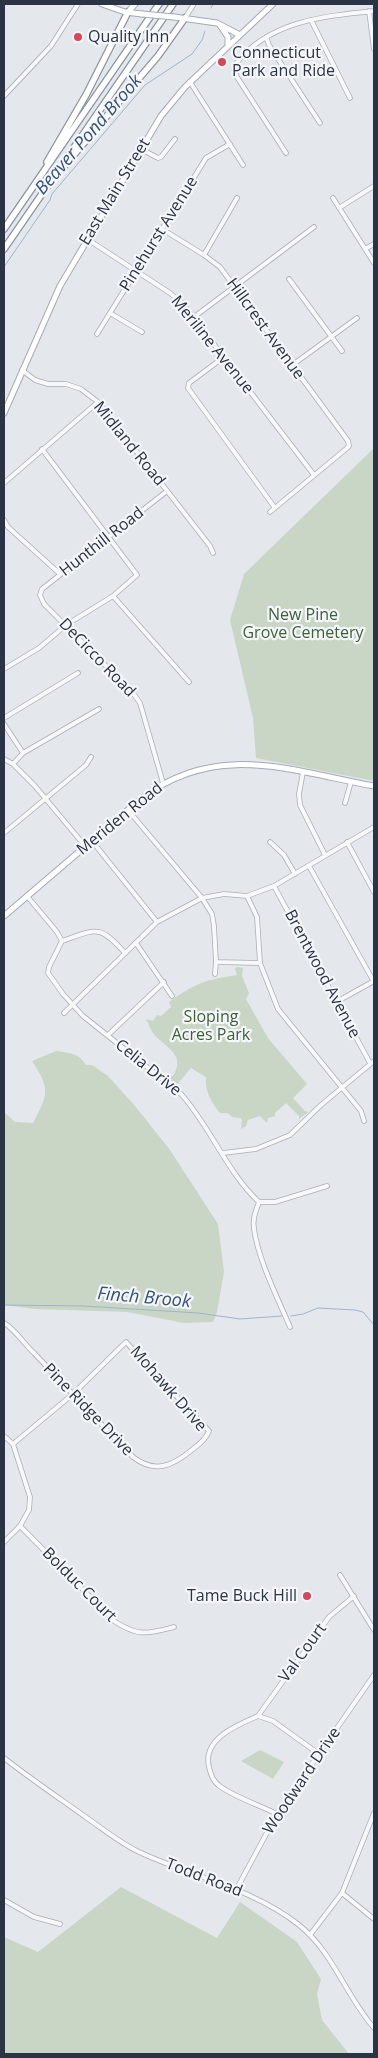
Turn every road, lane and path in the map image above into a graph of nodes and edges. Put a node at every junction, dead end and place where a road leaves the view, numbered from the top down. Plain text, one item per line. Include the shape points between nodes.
1 (78, 4) edge
2 (102, 4) edge
3 (135, 4) edge
4 (159, 4) edge
5 (173, 4) edge
6 (194, 4) edge
7 (273, 4) edge
8 (374, 10) edge
9 (369, 11) junction
10 (128, 12) junction
11 (185, 18) junction
12 (310, 20) junction
13 (218, 23) junction
14 (240, 34) junction
15 (266, 37) junction
16 (227, 47) junction
17 (374, 49) edge
18 (190, 82) junction
19 (4, 96) edge
20 (350, 98) dead end
21 (320, 124) dead end
22 (175, 139) dead end
23 (230, 144) junction
24 (141, 149) junction
25 (286, 154) dead end
26 (243, 165) dead end
27 (45, 169) junction
28 (55, 175) junction
29 (374, 186) edge
30 (237, 198) dead end
31 (333, 198) dead end
32 (339, 208) junction
33 (314, 227) dead end
34 (4, 229) edge
35 (162, 230) junction
36 (86, 240) junction
37 (374, 244) edge
38 (4, 249) edge
39 (366, 249) junction
40 (204, 255) junction
41 (374, 264) edge
42 (136, 271) junction
43 (289, 279) dead end
44 (234, 286) junction
45 (110, 313) junction
46 (194, 317) junction
47 (357, 318) dead end
48 (142, 332) dead end
49 (97, 334) dead end
50 (332, 337) junction
51 (342, 351) dead end
52 (224, 357) junction
53 (291, 366) junction
54 (22, 370) junction
55 (98, 402) junction
56 (4, 413) edge
57 (42, 449) junction
58 (314, 475) junction
59 (4, 483) edge
60 (167, 491) junction
61 (274, 508) junction
62 (270, 512) dead end
63 (4, 520) edge
64 (109, 536) junction
65 (213, 553) dead end
66 (60, 574) junction
67 (40, 595) joint
68 (113, 596) junction
69 (66, 626) junction
70 (4, 669) edge
71 (78, 673) dead end
72 (189, 682) dead end
73 (98, 709) dead end
74 (4, 718) edge
75 (4, 724) edge
76 (23, 753) junction
77 (91, 757) dead end
78 (4, 759) edge
79 (13, 764) junction
80 (303, 772) junction
81 (350, 782) junction
82 (163, 783) junction
83 (374, 786) edge
84 (44, 799) junction
85 (346, 803) dead end
86 (128, 810) junction
87 (374, 827) edge
88 (4, 833) edge
89 (92, 841) junction
90 (270, 842) dead end
91 (348, 842) junction
92 (85, 846) junction
93 (325, 855) junction
94 (310, 866) junction
95 (295, 874) junction
96 (274, 886) junction
97 (374, 892) edge
98 (27, 896) junction
99 (248, 896) junction
100 (202, 898) junction
101 (4, 916) edge
102 (157, 922) junction
103 (62, 941) junction
104 (136, 943) junction
105 (125, 953) junction
106 (216, 962) junction
107 (260, 963) junction
108 (215, 974) dead end
109 (374, 981) edge
110 (164, 982) junction
111 (172, 996) dead end
112 (338, 1001) junction
113 (73, 1004) junction
114 (64, 1013) dead end
115 (108, 1035) junction
116 (372, 1062) edge
117 (342, 1087) junction
118 (364, 1121) dead end
119 (223, 1154) junction
120 (327, 1186) dead end
121 (259, 1202) junction
122 (4, 1323) edge
123 (290, 1327) dead end
124 (73, 1394) junction
125 (4, 1436) edge
126 (207, 1436) joint
127 (13, 1444) junction
128 (20, 1526) junction
129 (4, 1542) edge
130 (340, 1575) dead end
131 (354, 1596) junction
132 (174, 1627) dead end
133 (374, 1630) edge
134 (374, 1675) edge
135 (258, 1716) junction
136 (319, 1754) junction
137 (4, 1758) edge
138 (374, 1813) edge
139 (277, 1814) junction
140 (236, 1890) junction
141 (342, 1893) junction
142 (4, 1900) edge
143 (374, 1918) edge
144 (60, 1924) dead end
145 (310, 1935) junction
146 (374, 2028) edge

1 - 19 street via 51,46
2 - 10 main road
3 - 10 main road
4 - 27 highway
5 - 28 highway
6 - 11 street
7 - 14 main road, East Main Street
8 - 9 street
9 - 12 street
9 - 17 street
10 - 11 main road, bridge
10 - 27 highway
11 - 13 main road
11 - 28 highway via 68,165
12 - 15 street via 290,25
12 - 20 street
13 - 14 main road
13 - 16 main road via 228,37
14 - 16 main road, East Main Street
15 - 21 street
15 - 25 street via 249,49 234,69
16 - 18 main road, East Main Street
18 - 23 street
18 - 24 main road, East Main Street via 166,109
22 - 24 street via 161,158
23 - 26 street
23 - 35 street, Pinehurst Avenue via 206,158
24 - 36 main road, East Main Street
27 - 34 highway
28 - 38 highway
29 - 32 street
30 - 40 street
31 - 32 street
32 - 39 street
33 - 44 street
35 - 40 street, Hillcrest Avenue
35 - 42 street, Pinehurst Avenue
36 - 42 street, Meriline Avenue
36 - 54 main road, East Main Street via 56,292
37 - 39 street
39 - 41 street
40 - 44 street, Hillcrest Avenue via 220,267
42 - 45 street, Pinehurst Avenue
42 - 46 street, Meriline Avenue via 170,293
43 - 50 street
44 - 46 street
44 - 53 street, Hillcrest Avenue
45 - 48 street
45 - 49 street, Pinehurst Avenue
46 - 52 street, Meriline Avenue
47 - 50 street
50 - 51 street
50 - 53 street
52 - 58 street, Meriline Avenue
52 - 61 street via 188,388
53 - 58 street, Hillcrest Avenue via 348,441 348,446
54 - 55 street, Midland Road via 34,380 46,384 66,384 81,389
54 - 56 main road, East Main Street
55 - 57 street
55 - 60 street, Midland Road
57 - 59 street
57 - 64 street
58 - 61 street
60 - 64 street, Hunthill Road
60 - 65 street, Midland Road
61 - 62 street
63 - 66 street
64 - 66 street, Hunthill Road
64 - 68 street via 137,575
66 - 67 street, Hunthill Road via 42,589
67 - 69 street, DeCicco Road via 44,604
68 - 69 street
68 - 72 street
69 - 70 street via 39,648
69 - 82 street, DeCicco Road via 140,703
71 - 74 street
73 - 76 street
75 - 76 street
76 - 79 street
77 - 84 street via 86,765
78 - 79 street
79 - 84 street
80 - 81 main road, Meriden Road
80 - 82 main road, Meriden Road via 253,765 216,765
80 - 93 street via 300,805
81 - 83 main road, Meriden Road
81 - 85 street
82 - 86 main road, Meriden Road
84 - 88 street
84 - 92 street
86 - 89 main road, Meriden Road
86 - 100 street
87 - 91 street
89 - 92 main road, Meriden Road
89 - 102 street
90 - 95 street via 284,855
91 - 93 street
91 - 97 street
92 - 98 main road, Meriden Road
93 - 94 street
94 - 95 street
94 - 109 street
95 - 96 street
96 - 99 street
96 - 112 street, Brentwood Avenue
98 - 101 main road, Meriden Road
98 - 103 street
99 - 100 street via 224,894
99 - 107 street via 257,918
100 - 102 street
100 - 106 street via 212,914
102 - 104 street
103 - 105 street via 88,932 102,932
103 - 113 street, Celia Drive via 48,973
104 - 105 street
104 - 110 street
105 - 113 street
106 - 107 street
106 - 108 street
107 - 117 street via 278,1009
109 - 112 street
110 - 111 street
110 - 115 street
112 - 116 street, Brentwood Avenue
113 - 114 street
113 - 115 street, Celia Drive
115 - 119 street, Celia Drive via 181,1094
116 - 117 street
117 - 118 street via 361,1111
117 - 119 street via 278,1141 256,1149
119 - 121 street, Celia Drive
120 - 121 street via 275,1202
121 - 123 street via 254,1229
122 - 124 street, Pine Ridge Drive
124 - 126 street, Pine Ridge Drive via 142,1465 168,1466 184,1457
124 - 126 street, Mohawk Drive via 126,1342 206,1427
124 - 127 street
125 - 127 street
127 - 128 street via 30,1498 29,1510
128 - 129 street
128 - 132 street, Bolduc Court via 114,1621 130,1631 146,1634
130 - 131 street
131 - 133 street
131 - 135 street, Val Court via 329,1617
134 - 136 street, Woodward Drive
135 - 136 street via 273,1721
135 - 139 street via 222,1735 210,1747 208,1760 212,1778 220,1786
136 - 139 street, Woodward Drive
137 - 140 street, Todd Road via 136,1850
138 - 141 street
139 - 140 street, Woodward Drive
140 - 145 street, Todd Road via 284,1914
141 - 143 street
141 - 145 street
142 - 144 street via 34,1917
145 - 146 street, Todd Road via 331,1961

